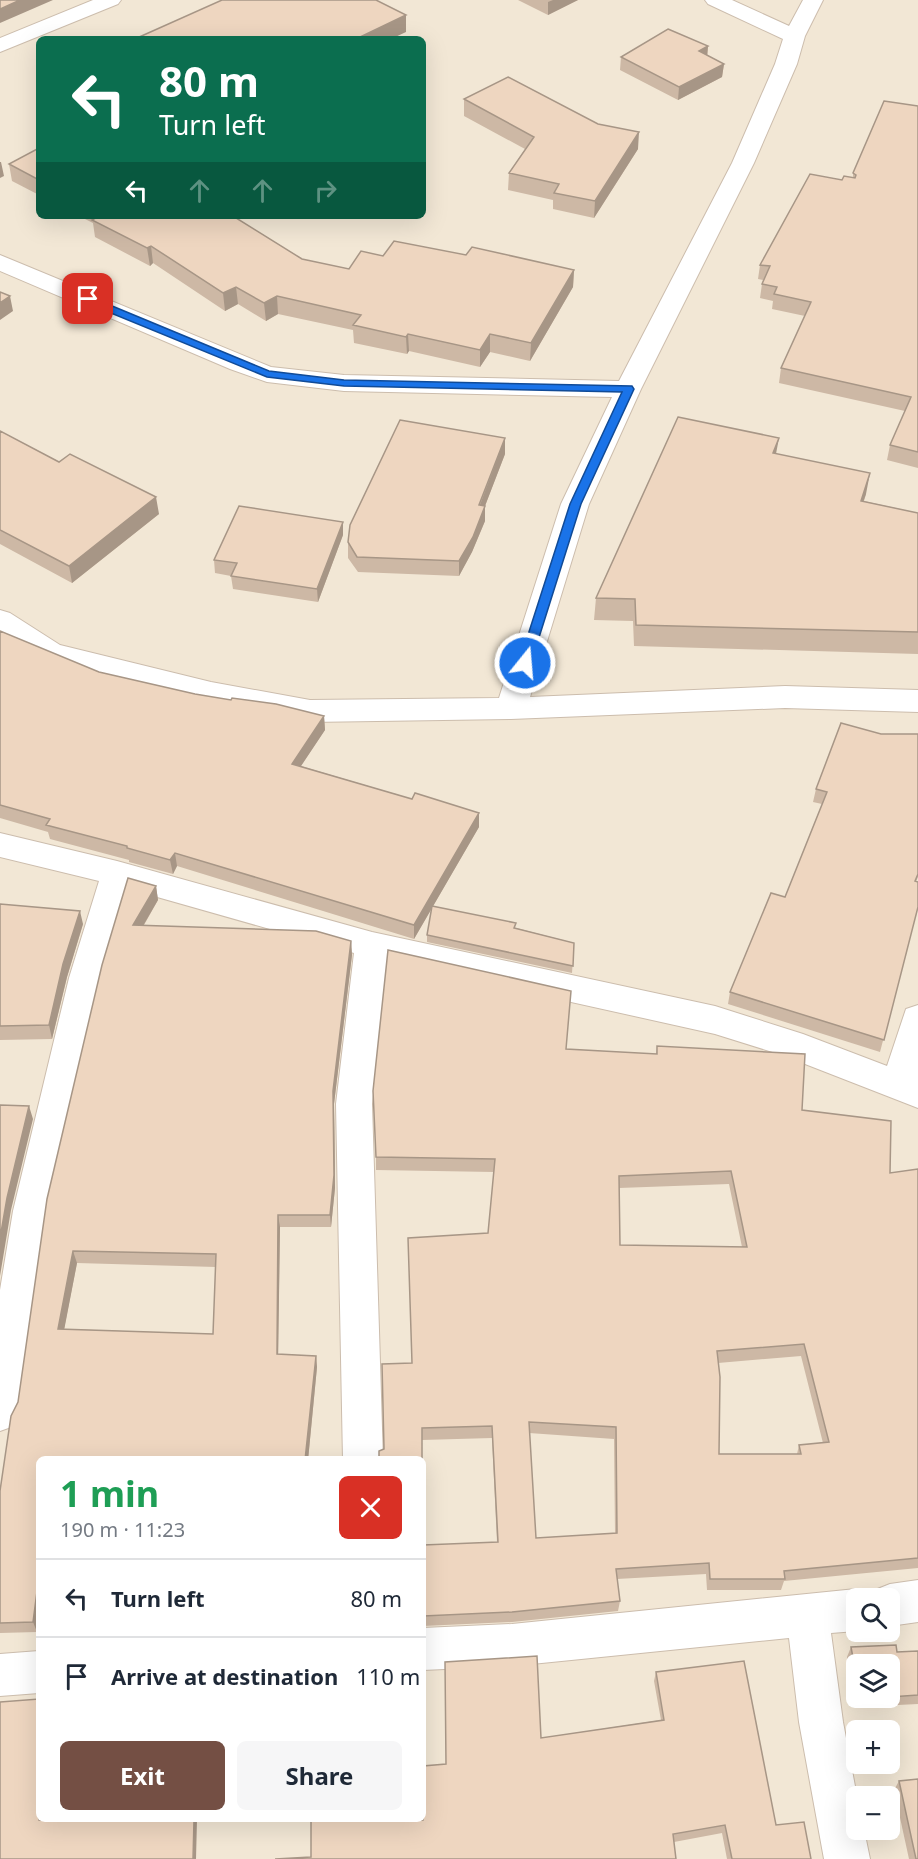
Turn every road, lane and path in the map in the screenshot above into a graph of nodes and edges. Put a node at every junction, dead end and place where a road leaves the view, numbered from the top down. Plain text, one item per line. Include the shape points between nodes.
1 (111, 0) edge
2 (715, 0) edge
3 (813, 0) edge
4 (794, 36) junction
5 (0, 46) edge
6 (0, 262) edge
7 (628, 389) junction
8 (0, 620) edge
9 (918, 701) edge
10 (511, 708) junction
11 (0, 845) edge
12 (117, 873) junction
13 (372, 945) junction
14 (918, 1019) edge
15 (908, 1090) edge
16 (0, 1413) edge
17 (363, 1456) edge
18 (918, 1601) edge
19 (900, 1604) edge
20 (846, 1611) edge
21 (808, 1616) junction
22 (426, 1649) edge
23 (36, 1672) edge
24 (0, 1675) edge
25 (847, 1859) edge

1 - 5 street
2 - 4 street
3 - 4 street
4 - 7 street via 786,64 743,163
6 - 7 street via 267,374 344,383
7 - 10 street via 575,504
8 - 10 street via 51,653 211,693 310,711
9 - 10 street via 785,697
11 - 12 street
12 - 13 street
12 - 16 street via 83,989 31,1211
13 - 15 street via 715,1020 791,1044
13 - 17 street via 354,1104
14 - 15 street
18 - 19 street
20 - 21 street
21 - 22 street via 512,1645
21 - 25 street via 821,1722
23 - 24 street

